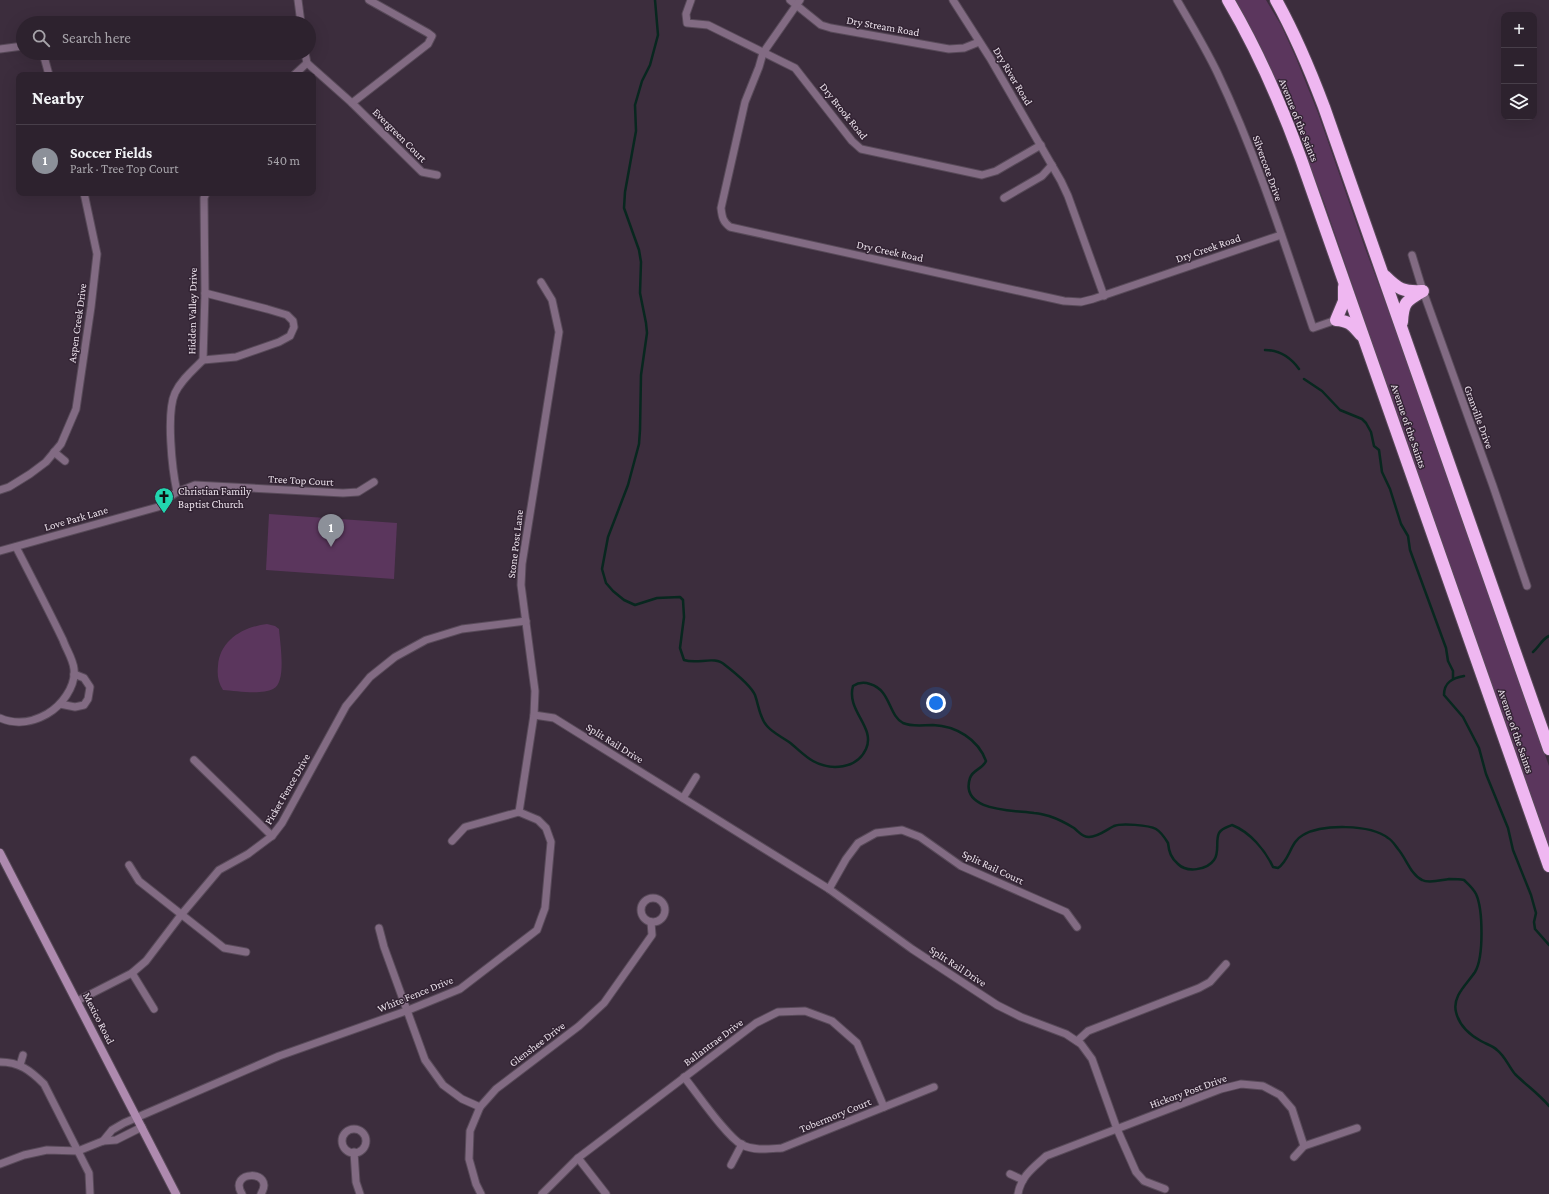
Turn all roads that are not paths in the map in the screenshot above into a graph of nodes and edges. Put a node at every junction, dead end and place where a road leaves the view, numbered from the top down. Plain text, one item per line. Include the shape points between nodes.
1 (298, 0) edge
2 (369, 0) edge
3 (691, 0) edge
4 (953, 0) edge
5 (1177, 0) edge
6 (1228, 0) edge
7 (1276, 0) edge
8 (795, 1) edge
9 (300, 16) edge
10 (979, 42) junction
11 (16, 47) edge
12 (0, 49) edge
13 (763, 53) junction
14 (46, 60) edge
15 (306, 60) edge
16 (307, 63) junction
17 (48, 72) edge
18 (297, 72) edge
19 (352, 103) junction
20 (1041, 145) junction
21 (1052, 165) junction
22 (437, 175) dead end
23 (85, 196) edge
24 (205, 196) edge
25 (1004, 198) dead end
26 (1280, 234) junction
27 (1412, 255) dead end
28 (1383, 273) junction
29 (541, 282) dead end
30 (1345, 282) junction
31 (1423, 291) junction
32 (205, 293) junction
33 (1104, 296) junction
34 (1336, 320) junction
35 (1402, 328) junction
36 (1364, 339) junction
37 (203, 360) junction
38 (54, 452) junction
39 (65, 462) dead end
40 (374, 482) dead end
41 (0, 490) edge
42 (177, 492) junction
43 (167, 499) dead end
44 (158, 507) dead end
45 (16, 547) junction
46 (0, 551) edge
47 (1527, 586) dead end
48 (526, 621) junction
49 (74, 674) junction
50 (60, 704) junction
51 (534, 715) junction
52 (0, 718) edge
53 (1549, 749) edge
54 (194, 760) dead end
55 (696, 777) dead end
56 (683, 798) junction
57 (519, 812) junction
58 (272, 836) junction
59 (452, 842) dead end
60 (0, 853) edge
61 (130, 864) dead end
62 (1549, 866) edge
63 (829, 889) junction
64 (181, 915) junction
65 (651, 922) dead end
66 (1077, 927) dead end
67 (379, 928) dead end
68 (246, 952) dead end
69 (1226, 964) dead end
70 (132, 973) junction
71 (77, 1001) junction
72 (154, 1009) dead end
73 (406, 1011) junction
74 (1077, 1041) junction
75 (23, 1055) dead end
76 (0, 1062) edge
77 (20, 1065) junction
78 (684, 1077) junction
79 (934, 1087) dead end
80 (480, 1107) junction
81 (884, 1107) junction
82 (137, 1118) junction
83 (142, 1127) junction
84 (1357, 1128) dead end
85 (1117, 1129) junction
86 (103, 1141) junction
87 (742, 1144) junction
88 (1304, 1146) junction
89 (78, 1151) junction
90 (354, 1152) dead end
91 (1294, 1157) dead end
92 (578, 1158) junction
93 (0, 1164) edge
94 (731, 1165) dead end
95 (1010, 1174) dead end
96 (1023, 1180) junction
97 (1165, 1190) dead end
98 (90, 1194) edge
99 (176, 1194) edge
100 (242, 1194) edge
101 (261, 1194) edge
102 (360, 1194) edge
103 (481, 1194) edge
104 (542, 1194) edge
105 (606, 1194) edge
106 (1018, 1194) edge

1 - 9 street
2 - 19 street via 432,36 428,44
3 - 13 street, Dry Brook Road via 686,14 687,23 708,25
4 - 10 street, Dry River Road
5 - 26 street, Silvercote Drive via 1216,72 1237,118
6 - 30 highway, Avenue of the Saints via 1275,93
7 - 28 highway via 1309,68
8 - 10 street, Dry Stream Road via 821,25 831,28 949,49 964,48
8 - 13 street, Dry Creek Road
10 - 20 street, Dry River Road
11 - 12 street
13 - 20 street, Dry Brook Road via 795,68 861,149 982,175 996,171
13 - 33 street, Dry Creek Road via 744,102 721,208 725,223 730,227 1064,301 1081,302
14 - 17 street
15 - 16 street
16 - 18 street
16 - 19 street, Evergreen Court
19 - 22 street, Evergreen Court via 422,172
20 - 21 street, Dry River Road
21 - 25 street via 1042,176
21 - 33 street, Dry River Road via 1068,196
23 - 38 street, Aspen Creek Drive via 97,254 92,307 76,409
24 - 32 street, Hidden Valley Drive
26 - 33 street, Dry Creek Road
26 - 34 street, Silvercote Drive via 1313,328
27 - 31 street, Granville Drive
28 - 31 highway via 1401,289 1408,292
28 - 35 highway
29 - 48 street, Stone Post Lane via 552,300 558,332 522,564 521,585
30 - 34 highway via 1344,302
30 - 36 highway, Avenue of the Saints
31 - 35 highway via 1409,299 1404,306
31 - 47 street, Granville Drive
32 - 37 street, Hidden Valley Drive
32 - 37 street via 287,315 293,321 294,327 290,336 279,342 236,357
34 - 36 highway via 1350,323
35 - 53 highway
36 - 62 highway, Avenue of the Saints
37 - 42 street, Hidden Valley Drive via 182,381 172,401 172,469
38 - 39 street
38 - 41 street, Aspen Creek Drive via 30,474
40 - 42 street, Tree Top Court via 358,492 343,493 195,485
42 - 43 street
44 - 45 street, Love Park Lane
45 - 46 street, Love Park Lane
45 - 49 street via 71,659
48 - 51 street, Stone Post Lane via 535,691
48 - 58 street, Picket Fence Drive via 462,629 426,640 395,657 370,677 346,706 282,823
49 - 50 street via 69,690
49 - 50 street via 84,678 90,687 88,699 84,705 75,707
50 - 52 street via 36,720 21,722
51 - 56 street, Split Rail Drive via 554,718
51 - 57 street, Stone Post Lane
54 - 58 street
55 - 56 street
56 - 63 street, Split Rail Drive
57 - 59 street via 465,827
57 - 73 street, White Fence Drive via 538,820 546,828 551,842 545,908 537,930 460,989
58 - 64 street, Picket Fence Drive via 248,854 219,870
60 - 71 street, Mexico Road
61 - 64 street via 139,881
63 - 66 street, Split Rail Court via 858,843 876,833 902,830 920,837 961,866 1066,912
63 - 74 street, Split Rail Drive via 996,1005
64 - 68 street via 224,948
64 - 70 street, Picket Fence Drive via 146,961
65 - 80 street, Glenshee Drive via 652,935 604,1003 579,1026 496,1089
67 - 73 street
69 - 74 street via 1210,982 1199,988 1088,1031
70 - 71 street, Picket Fence Drive
70 - 72 street
71 - 82 street, Mexico Road
73 - 80 street via 425,1060 443,1085
73 - 82 street, White Fence Drive via 279,1056
74 - 85 street, Split Rail Drive via 1092,1059
75 - 77 street
76 - 77 street
77 - 89 street via 44,1084
78 - 81 street, Ballantrae Drive via 756,1023 778,1012 805,1011 832,1021 857,1043
78 - 87 street, Tobermory Court via 730,1135
78 - 92 street, Ballantrae Drive
79 - 81 street, Tobermory Court
80 - 103 street, Glenshee Drive via 470,1131 469,1159
81 - 87 street, Tobermory Court via 782,1148 763,1150
82 - 83 street, Mexico Road
82 - 86 street, White Fence Drive via 112,1130
83 - 86 street via 116,1140
83 - 99 street, Mexico Road
84 - 88 street
85 - 88 street, Hickory Post Drive via 1221,1089 1241,1084 1263,1086 1280,1095 1292,1109
85 - 96 street, Hickory Post Drive via 1046,1156 1027,1172
85 - 97 street, Split Rail Drive via 1136,1172 1144,1181
86 - 89 street
87 - 94 street
88 - 91 street
89 - 93 street via 47,1150
89 - 98 street via 89,1173
90 - 102 street via 356,1182
92 - 104 street, Ballantrae Drive
92 - 105 street
95 - 96 street
96 - 106 street, Hickory Post Drive
100 - 101 street via 239,1188 242,1180 252,1175 262,1180

